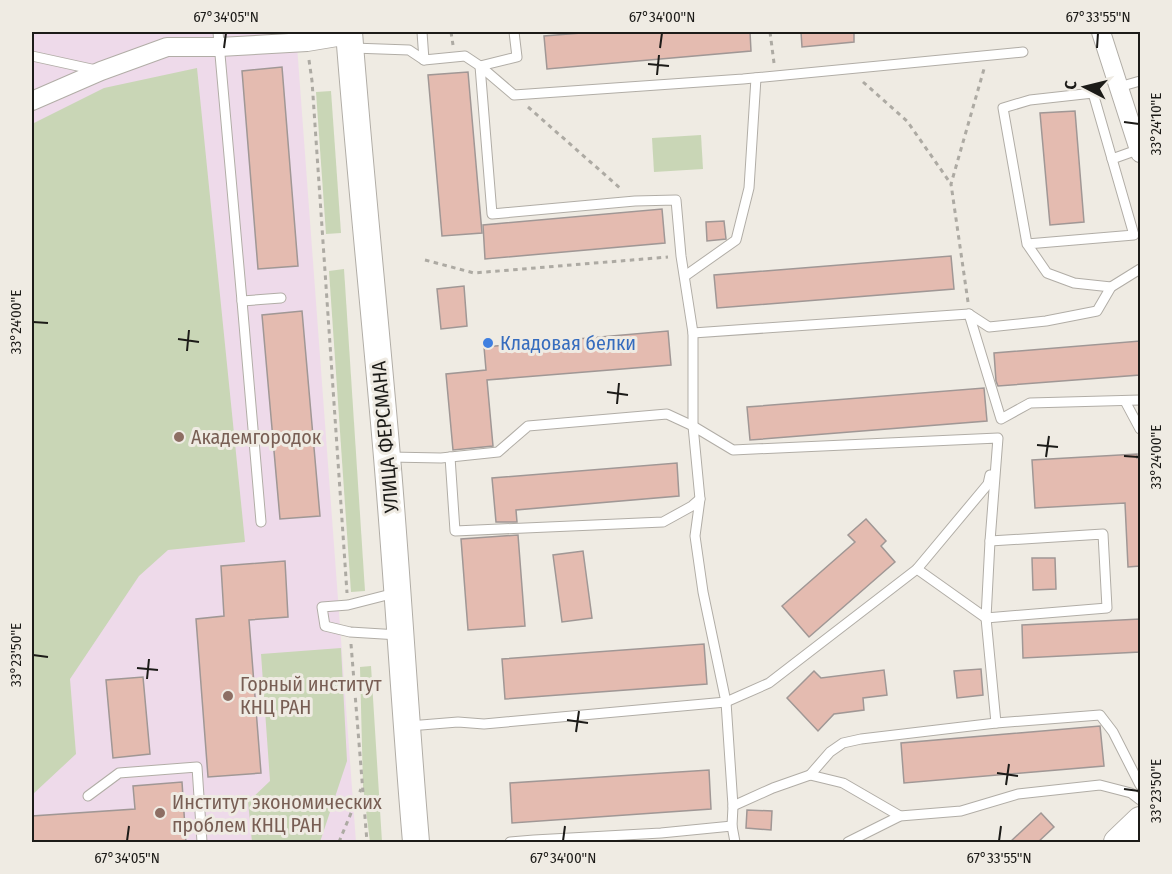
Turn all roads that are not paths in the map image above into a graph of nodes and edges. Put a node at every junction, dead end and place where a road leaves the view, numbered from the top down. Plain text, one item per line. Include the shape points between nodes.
1 (422, 32) edge
2 (514, 32) edge
3 (1101, 32) edge
4 (350, 38) edge
5 (219, 39) edge
6 (1023, 52) dead end
7 (32, 56) edge
8 (424, 60) junction
9 (480, 66) junction
10 (101, 71) junction
11 (756, 78) junction
12 (1140, 81) edge
13 (1119, 87) junction
14 (32, 101) edge
15 (1140, 150) edge
16 (1112, 159) junction
17 (1027, 244) junction
18 (1140, 269) edge
19 (685, 276) junction
20 (1111, 287) junction
21 (281, 298) dead end
22 (242, 301) junction
23 (969, 314) junction
24 (693, 333) junction
25 (1140, 400) edge
26 (1125, 401) junction
27 (1001, 419) junction
28 (693, 425) junction
29 (1140, 429) edge
30 (998, 438) junction
31 (387, 457) junction
32 (450, 457) junction
33 (700, 499) junction
34 (261, 522) dead end
35 (990, 540) junction
36 (917, 569) junction
37 (398, 593) junction
38 (986, 618) junction
39 (401, 635) junction
40 (726, 702) junction
41 (996, 723) junction
42 (406, 727) junction
43 (810, 775) junction
44 (1140, 785) edge
45 (88, 796) dead end
46 (1140, 800) edge
47 (733, 806) junction
48 (900, 816) junction
49 (1140, 820) edge
50 (732, 826) junction
51 (535, 841) edge
52 (202, 843) edge
53 (416, 843) edge
54 (510, 843) edge
55 (735, 843) edge
56 (848, 843) edge
57 (1117, 843) edge

1 - 8 lane
2 - 9 lane via 517,57
3 - 13 street
4 - 5 street via 307,42
4 - 8 lane via 409,50
4 - 31 street, УЛИЦА ФЕРСМАНА
5 - 10 street via 167,47
5 - 22 lane
6 - 11 lane
7 - 10 lane
8 - 9 lane via 465,56
9 - 11 lane via 514,95
9 - 19 lane via 492,214 675,200
10 - 14 street
11 - 19 lane via 749,188 736,240
12 - 13 lane
13 - 15 street
15 - 16 lane
16 - 17 lane via 1134,235
16 - 17 lane via 1093,93 1029,100 1003,108
17 - 20 lane via 1047,273 1074,283
18 - 20 lane
19 - 24 lane
20 - 23 lane via 1097,310 1046,321 989,327
21 - 22 lane
22 - 34 lane
23 - 24 lane
23 - 27 lane
24 - 28 lane
25 - 26 lane
26 - 27 lane via 1030,403
26 - 29 lane
27 - 30 lane
28 - 30 lane via 733,450
28 - 32 lane via 667,414 528,426 498,452
28 - 33 lane
30 - 35 lane
30 - 36 lane via 988,484
31 - 32 lane
31 - 37 street, УЛИЦА ФЕРСМАНА
32 - 33 lane via 455,531 663,522
33 - 40 lane via 695,536
35 - 38 lane
35 - 38 lane via 1103,534 1107,608
36 - 38 lane
36 - 40 lane via 769,683
37 - 39 street, УЛИЦА ФЕРСМАНА
37 - 39 lane via 322,607 325,626 350,632
38 - 41 lane
39 - 42 street, УЛИЦА ФЕРСМАНА
40 - 42 lane via 484,724
40 - 47 lane
41 - 43 lane via 843,743
41 - 44 lane via 1100,716 1113,732
42 - 53 street, УЛИЦА ФЕРСМАНА
43 - 47 lane
43 - 48 lane via 843,783
45 - 52 lane via 120,773 197,768
46 - 48 lane via 1131,793 1100,785 1018,794 961,811
47 - 50 lane
48 - 56 lane
49 - 57 street
50 - 51 lane
50 - 55 lane
51 - 54 lane

